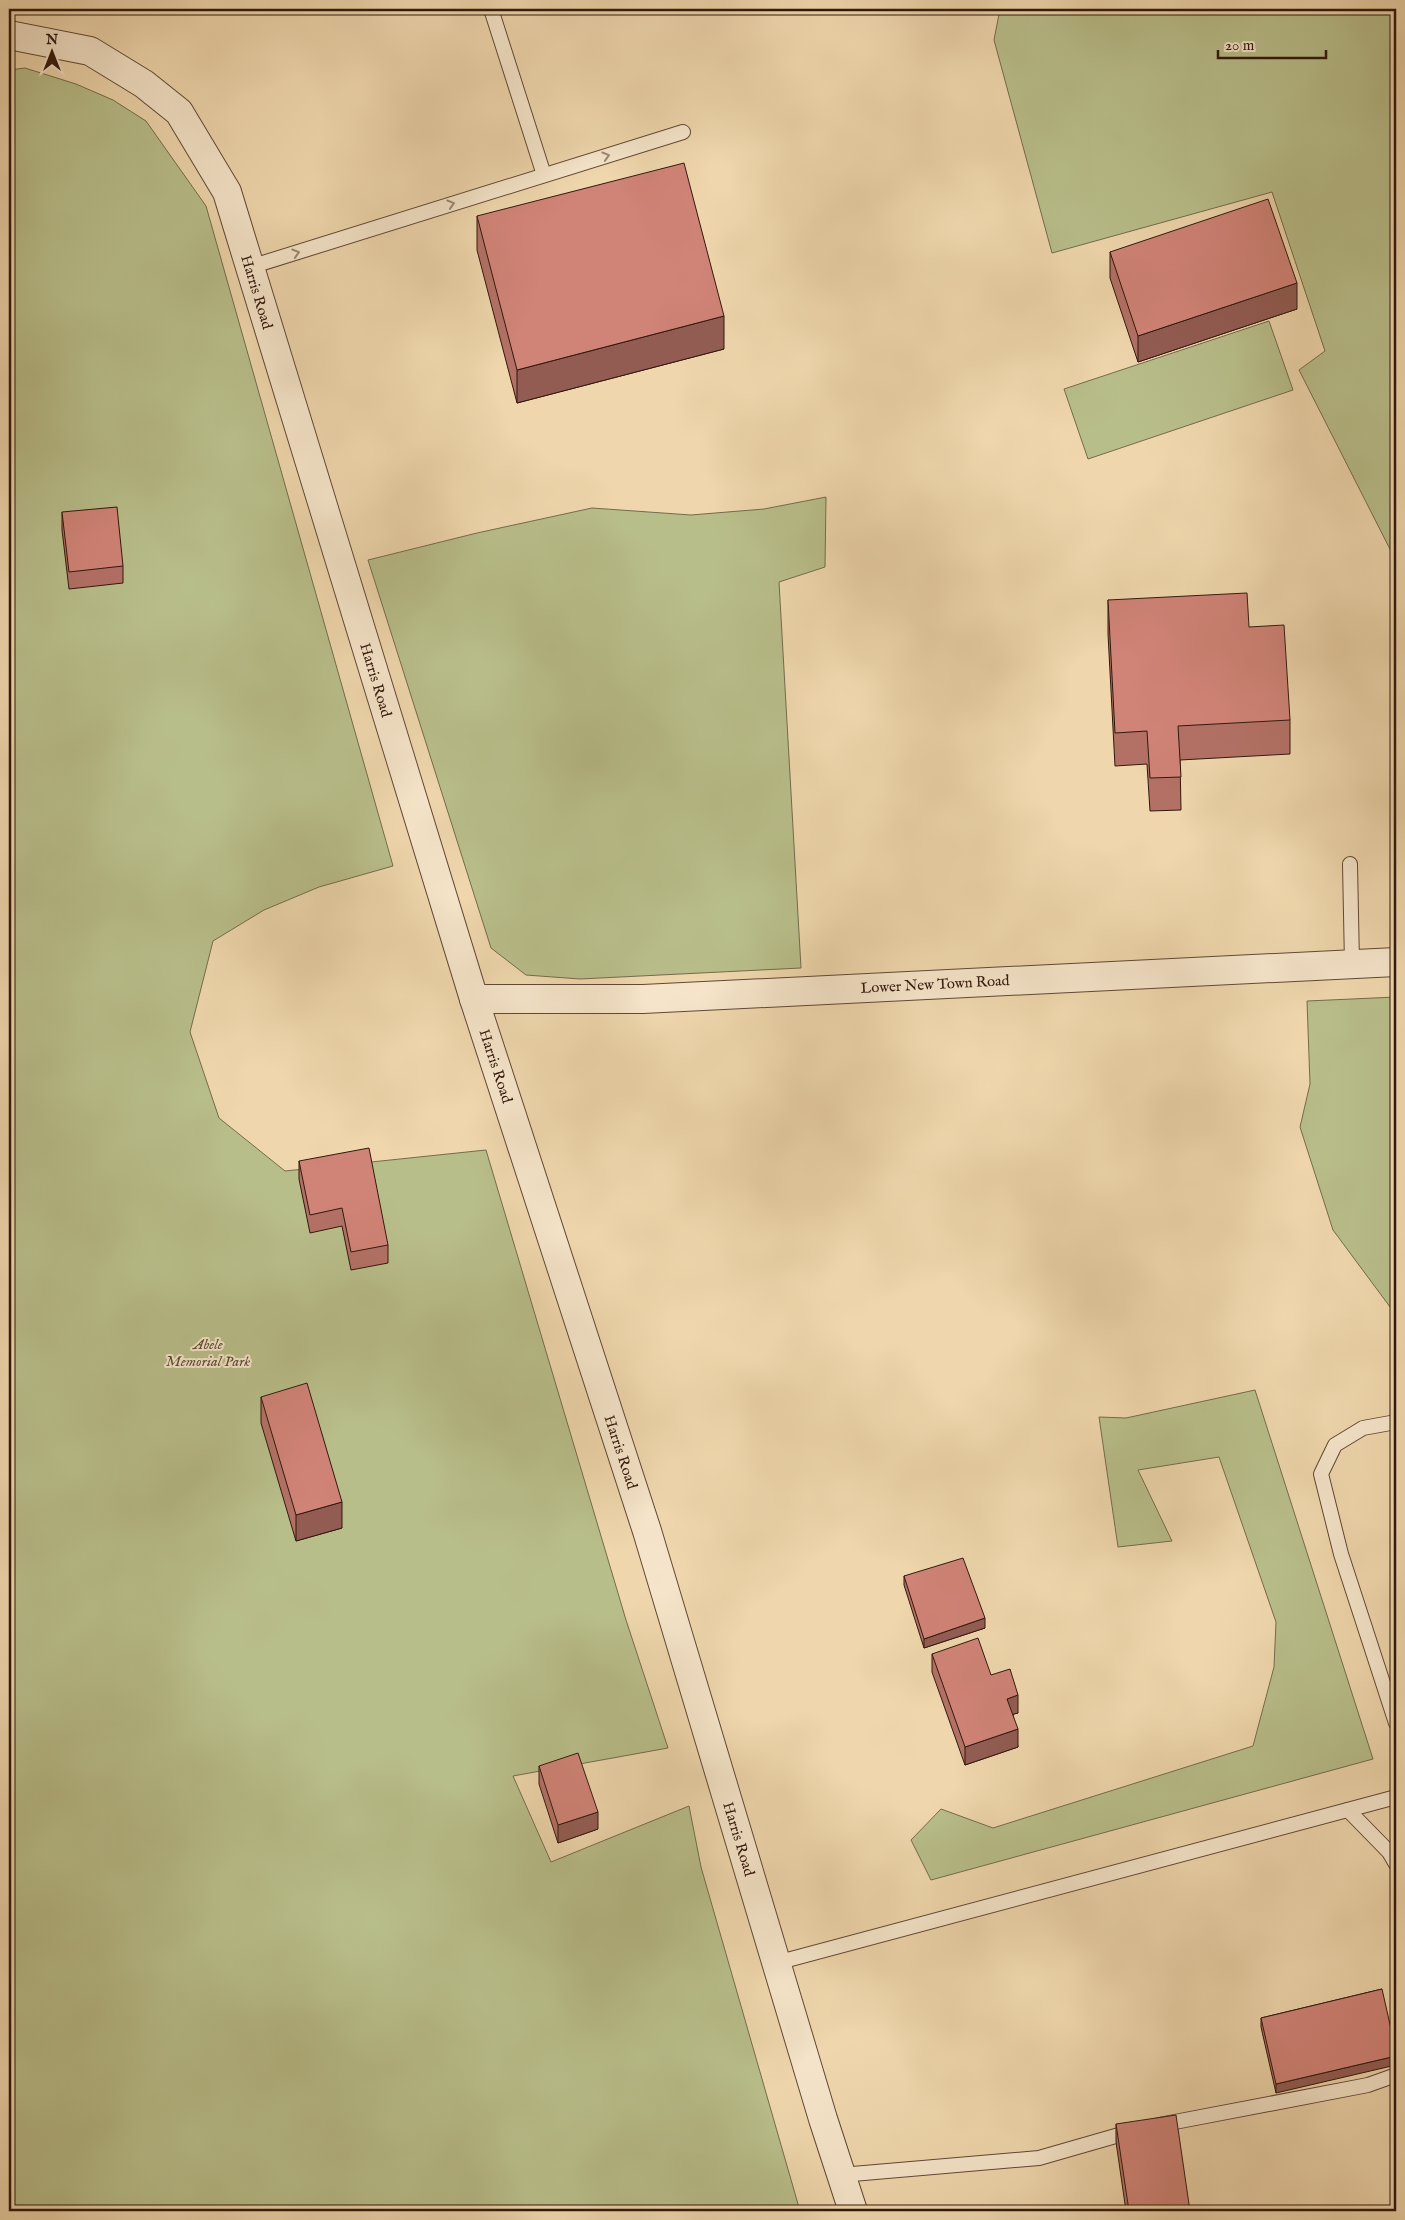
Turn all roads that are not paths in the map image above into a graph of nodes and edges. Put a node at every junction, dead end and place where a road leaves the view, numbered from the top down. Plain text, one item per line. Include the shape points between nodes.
1 (491, 9) edge
2 (9, 35) edge
3 (683, 132) dead end
4 (544, 175) junction
5 (250, 267) junction
6 (1350, 864) dead end
7 (1396, 962) edge
8 (1352, 964) junction
9 (474, 999) junction
10 (1396, 1422) edge
11 (1396, 1723) edge
12 (1396, 1797) edge
13 (1348, 1810) junction
14 (1396, 1864) edge
15 (776, 1963) junction
16 (1396, 2075) edge
17 (841, 2175) junction
18 (853, 2211) edge

1 - 4 lane
2 - 5 street, Harris Road via 90,51 144,84 180,112 227,192
4 -> 3 lane
5 -> 4 lane
5 - 9 street, Harris Road
6 - 8 lane
7 - 8 street, Lower New Town Road
8 - 9 street, Lower New Town Road via 643,998
9 - 15 street, Harris Road via 647,1531
10 - 11 lane via 1363,1428 1335,1445 1321,1474 1341,1554
12 - 13 lane
13 - 14 lane via 1389,1852
13 - 15 lane
15 - 17 street, Harris Road
16 - 17 lane via 1368,2085 1112,2136 1039,2158
17 - 18 street, Harris Road

